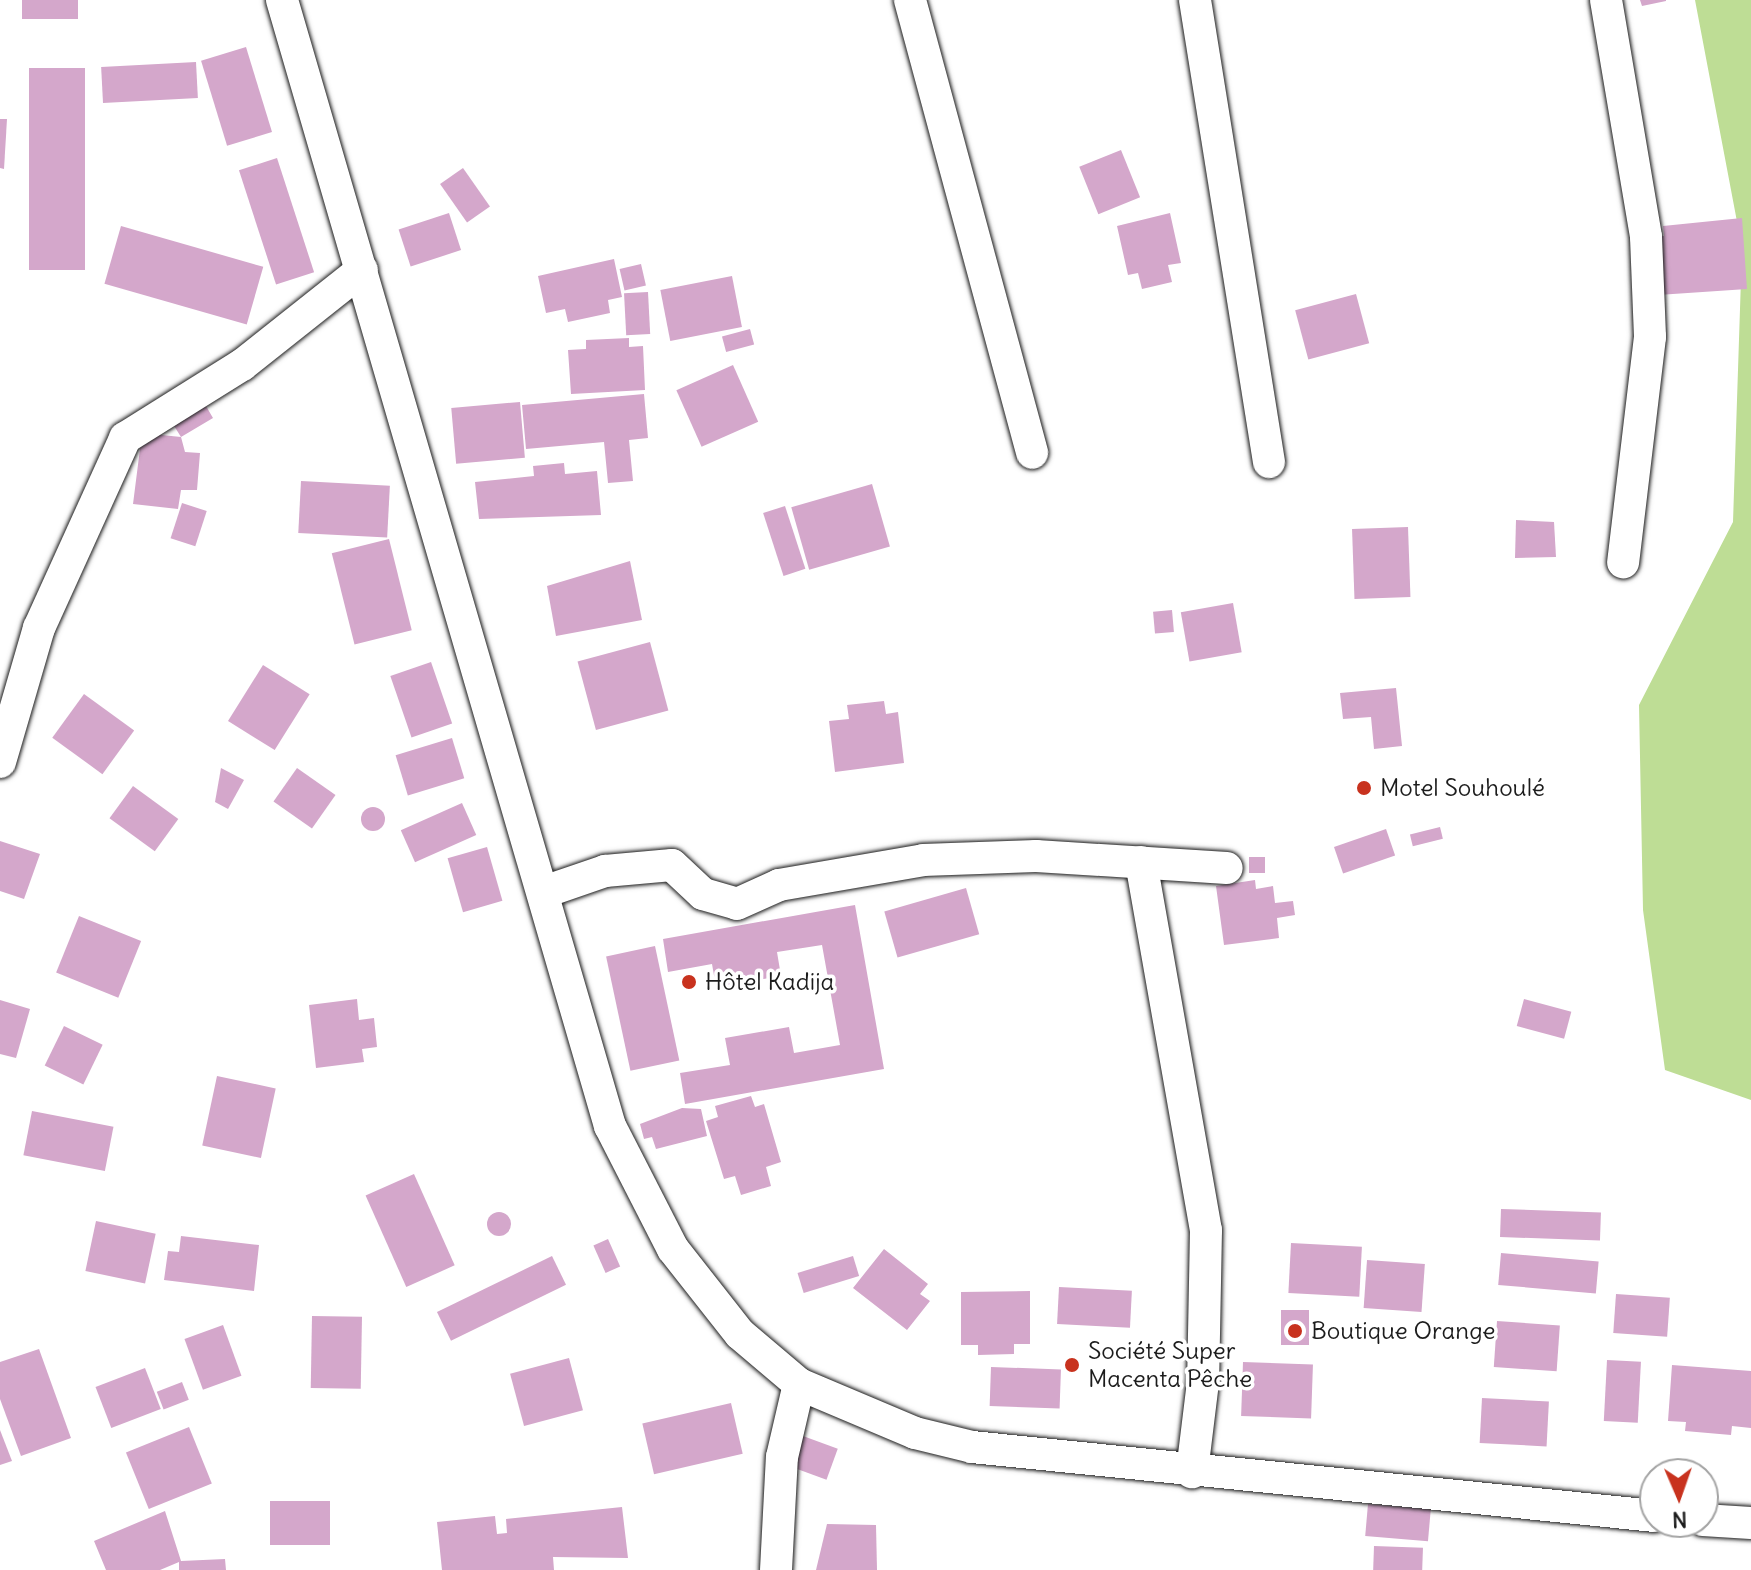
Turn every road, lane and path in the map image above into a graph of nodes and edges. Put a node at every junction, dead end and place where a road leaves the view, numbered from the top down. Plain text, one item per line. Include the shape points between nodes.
1 (282, 0) edge
2 (910, 0) edge
3 (1195, 0) edge
4 (1606, 0) edge
5 (362, 270) junction
6 (1032, 453) dead end
7 (1269, 462) dead end
8 (1623, 562) dead end
9 (0, 762) edge
10 (1141, 862) junction
11 (1227, 868) dead end
12 (544, 892) junction
13 (799, 1384) junction
14 (1192, 1472) junction
15 (1639, 1514) edge
16 (1719, 1521) edge
17 (1751, 1523) edge
18 (776, 1570) edge

1 - 5 street
2 - 6 street
3 - 7 street
4 - 8 street via 1646,237 1649,323
5 - 9 street via 242,365 125,438 39,628
5 - 12 street via 439,556
10 - 11 street
10 - 12 street via 923,860 779,885 737,904 703,894 672,865 605,871
10 - 14 street via 1206,1230 1203,1382
12 - 13 street via 610,1126 673,1249 740,1334
13 - 14 street via 915,1433 972,1447
13 - 18 street via 782,1457
14 - 15 street
16 - 17 street

